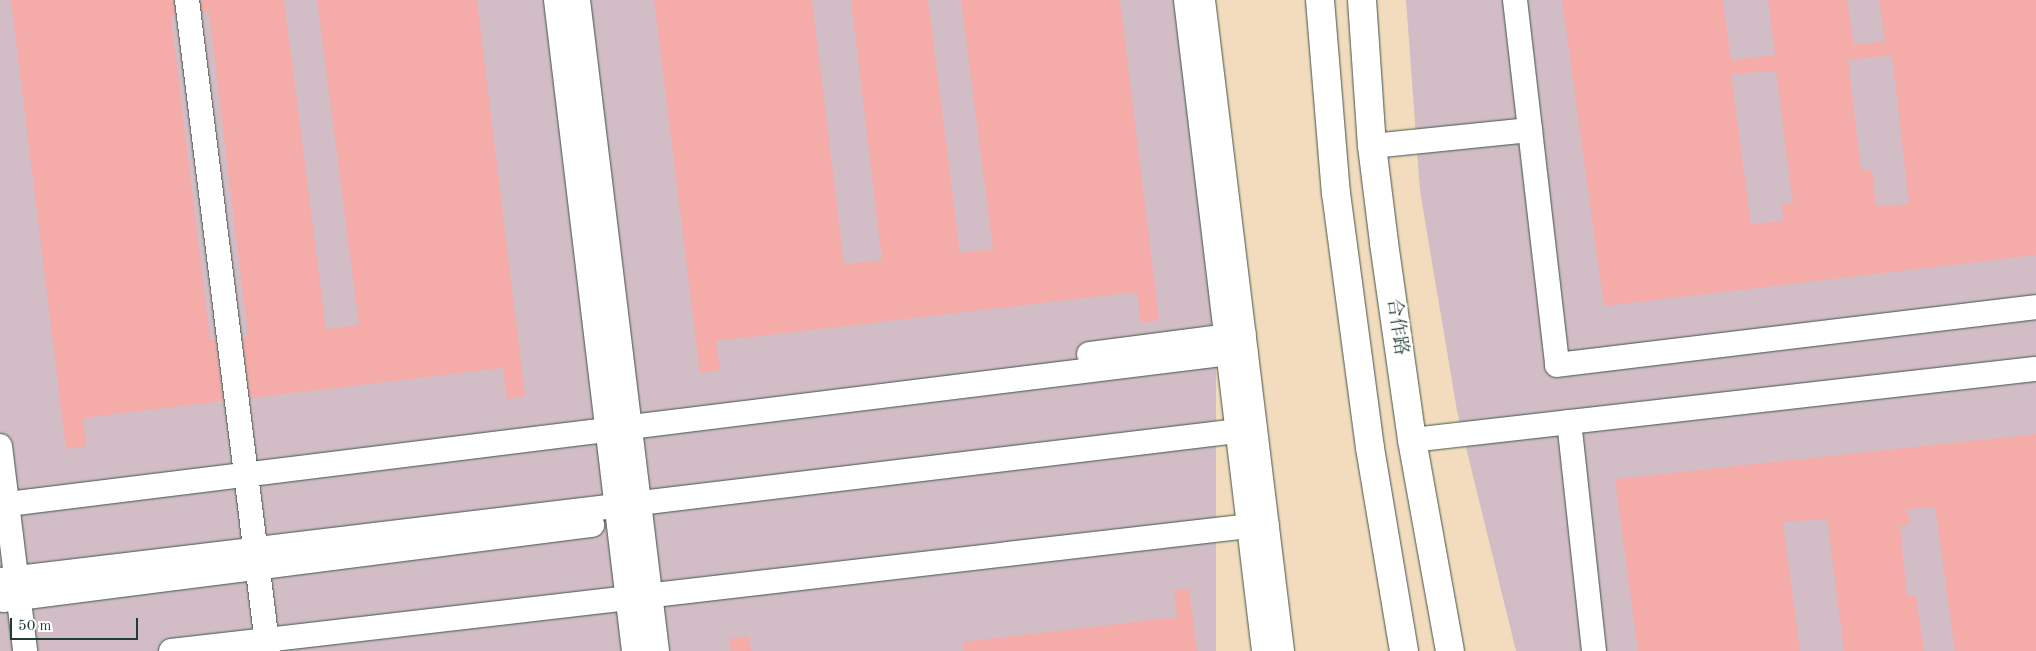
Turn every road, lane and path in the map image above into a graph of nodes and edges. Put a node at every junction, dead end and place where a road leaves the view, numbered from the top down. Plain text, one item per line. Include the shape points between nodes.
1 (187, 0) edge
2 (556, 0) edge
3 (578, 0) edge
4 (1186, 0) edge
5 (1203, 0) edge
6 (1320, 0) edge
7 (1362, 0) edge
8 (1515, 0) edge
9 (1530, 130) junction
10 (1372, 146) junction
11 (2036, 307) edge
12 (1236, 344) junction
13 (2036, 369) edge
14 (618, 421) junction
15 (1569, 422) junction
16 (1247, 437) junction
17 (1412, 440) junction
18 (0, 446) edge
19 (245, 467) junction
20 (3, 498) edge
21 (629, 513) junction
22 (1259, 531) junction
23 (256, 558) junction
24 (8, 585) edge
25 (640, 603) junction
26 (267, 645) edge
27 (10, 651) edge
28 (25, 651) edge
29 (171, 651) edge
30 (293, 651) edge
31 (634, 651) edge
32 (657, 651) edge
33 (1264, 651) edge
34 (1282, 651) edge
35 (1404, 651) edge
36 (1450, 651) edge
37 (1594, 651) edge

1 - 19 lane
2 - 14 lane
3 - 14 lane
4 - 12 lane
5 - 12 lane
6 - 35 main road via 1339,212 1370,448
7 - 10 main road, 合作路
8 - 9 lane
9 - 10 lane
9 - 11 lane via 1557,365
10 - 17 main road, 合作路
12 - 14 lane
12 - 16 lane
13 - 15 lane
14 - 19 lane
14 - 21 lane
15 - 17 lane
15 - 37 lane
16 - 21 lane
16 - 22 lane
17 - 36 main road, 合作路
18 - 20 lane
19 - 20 lane
19 - 23 lane
20 - 24 lane
21 - 23 lane
21 - 25 lane
22 - 25 lane
22 - 33 lane
22 - 34 lane
23 - 24 lane
23 - 26 lane
24 - 27 lane
24 - 28 lane
25 - 26 lane
25 - 30 lane
25 - 31 lane
25 - 32 lane
26 - 29 lane

